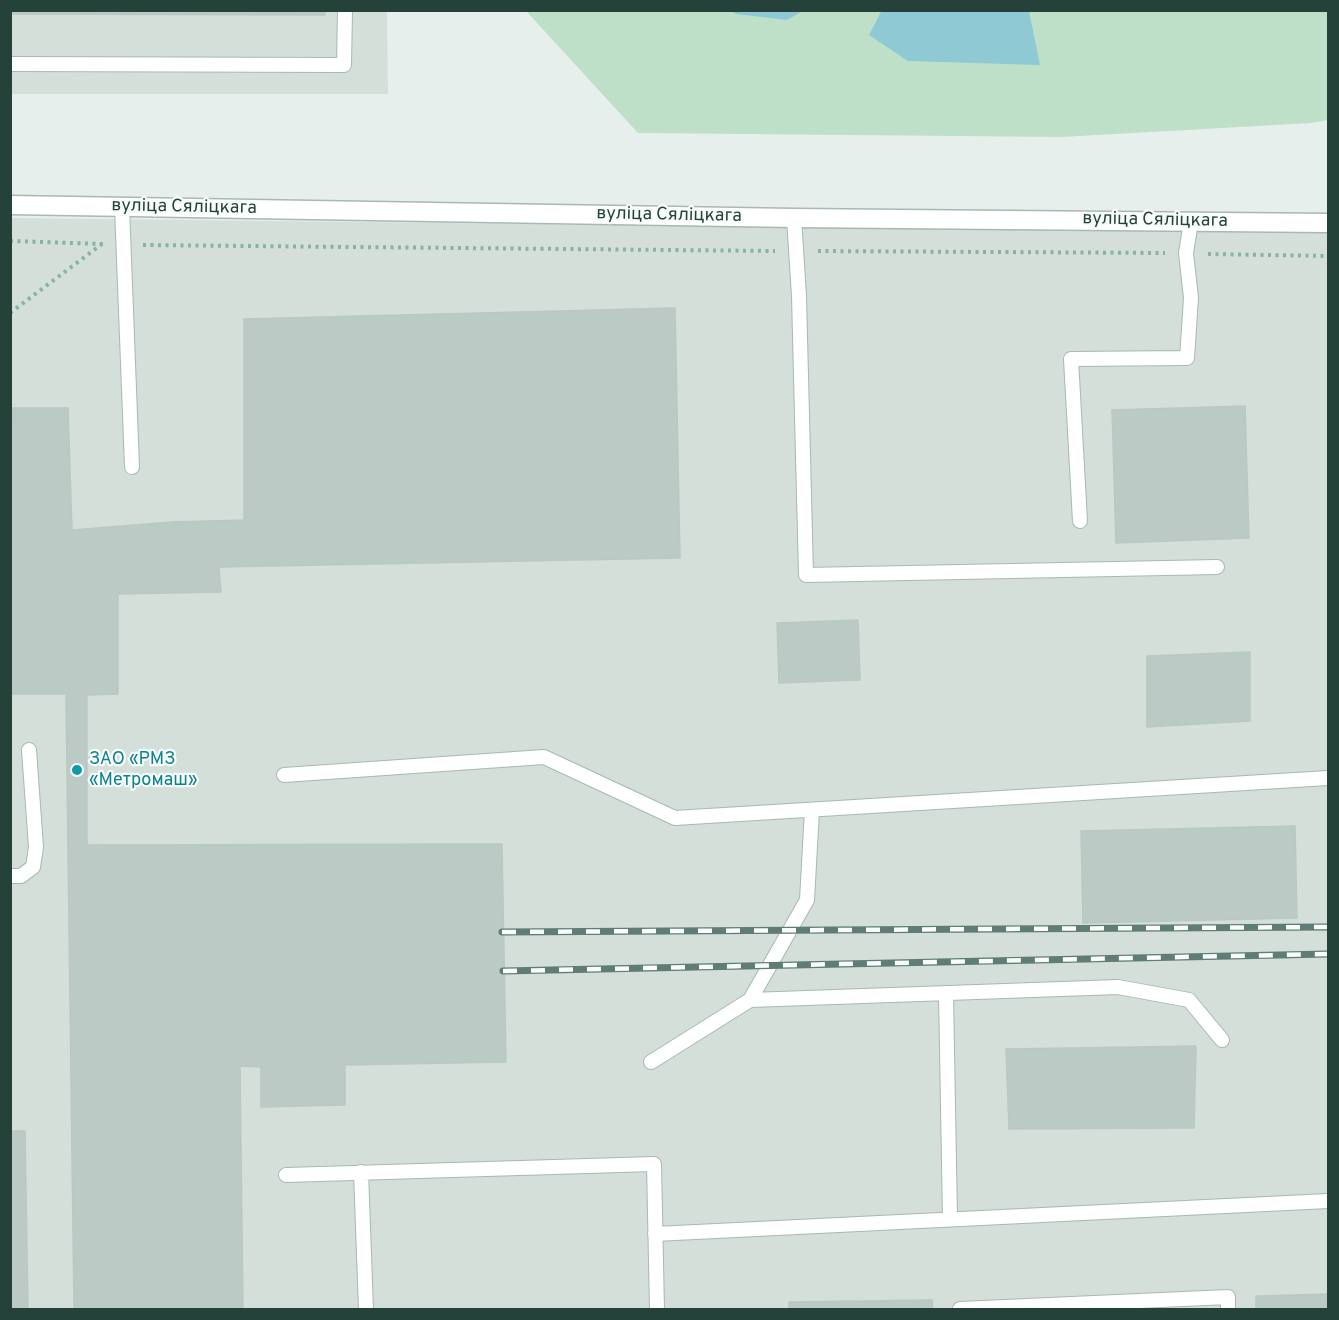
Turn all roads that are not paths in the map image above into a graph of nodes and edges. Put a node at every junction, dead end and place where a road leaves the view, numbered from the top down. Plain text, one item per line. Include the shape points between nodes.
1 (345, 10) edge
2 (10, 64) edge
3 (10, 205) edge
4 (122, 207) junction
5 (794, 218) junction
6 (1191, 222) junction
7 (1329, 223) edge
8 (132, 467) dead end
9 (1080, 521) dead end
10 (1217, 567) dead end
11 (29, 750) dead end
12 (284, 775) dead end
13 (1329, 777) edge
14 (812, 810) junction
15 (10, 876) edge
16 (946, 993) junction
17 (750, 1000) junction
18 (1222, 1040) dead end
19 (651, 1062) dead end
20 (362, 1172) junction
21 (286, 1175) dead end
22 (1329, 1201) edge
23 (950, 1219) junction
24 (655, 1234) junction
25 (1137, 1305) edge
26 (960, 1309) edge
27 (366, 1310) edge
28 (657, 1310) edge
29 (1228, 1310) edge

1 - 2 lane via 344,65
3 - 4 street, вуліца Сяліцкага
4 - 5 street, вуліца Сяліцкага
4 - 8 lane
5 - 6 street, вуліца Сяліцкага
5 - 10 lane via 806,575
6 - 7 street, вуліца Сяліцкага
6 - 9 lane via 1186,253 1191,298 1187,358 1071,359
11 - 15 lane via 36,847 33,867 21,876
12 - 14 lane via 544,757 675,818
13 - 14 lane
14 - 17 lane via 807,900
16 - 17 lane
16 - 18 lane via 1118,987 1189,1000
16 - 23 lane
17 - 19 lane
20 - 21 lane
20 - 24 lane via 654,1164
20 - 27 lane
22 - 23 lane
23 - 24 lane
24 - 28 lane
25 - 26 lane
25 - 29 lane via 1228,1297

